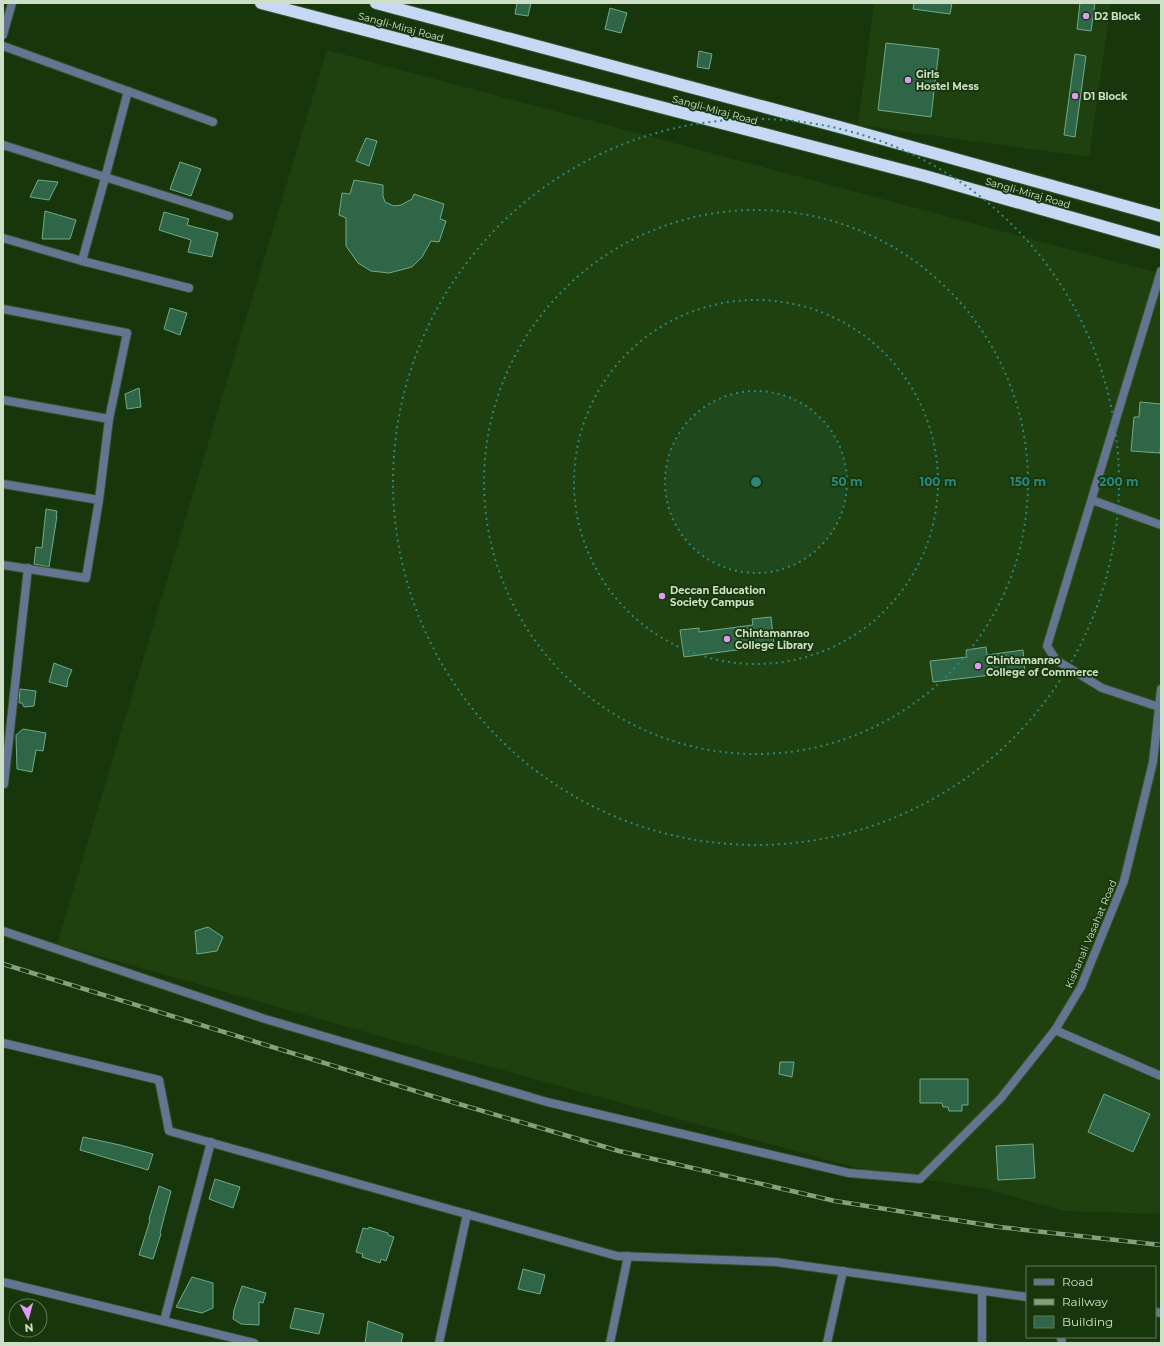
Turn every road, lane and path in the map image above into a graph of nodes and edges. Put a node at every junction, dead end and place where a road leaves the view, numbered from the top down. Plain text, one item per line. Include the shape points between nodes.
1 (12, 3) edge
2 (261, 3) edge
3 (376, 3) edge
4 (3, 35) edge
5 (3, 46) edge
6 (128, 91) junction
7 (213, 122) dead end
8 (3, 145) edge
9 (106, 178) junction
10 (229, 216) dead end
11 (1161, 216) edge
12 (3, 238) edge
13 (1161, 243) edge
14 (82, 262) junction
15 (1161, 272) edge
16 (189, 288) dead end
17 (3, 309) edge
18 (3, 400) edge
19 (109, 419) junction
20 (3, 484) edge
21 (99, 500) junction
22 (1092, 500) junction
23 (1161, 525) edge
24 (3, 565) edge
25 (28, 568) junction
26 (1161, 689) edge
27 (1159, 707) junction
28 (3, 784) edge
29 (3, 931) edge
30 (1056, 1030) junction
31 (3, 1043) edge
32 (1161, 1076) edge
33 (211, 1142) junction
34 (467, 1214) junction
35 (628, 1256) junction
36 (843, 1272) junction
37 (3, 1282) edge
38 (982, 1291) junction
39 (1026, 1298) edge
40 (164, 1321) junction
41 (254, 1343) edge
42 (438, 1343) edge
43 (610, 1343) edge
44 (827, 1343) edge
45 (982, 1343) edge

1 - 4 street
2 - 13 highway, Sangli-Miraj Road via 925,176
3 - 11 highway, Sangli-Miraj Road
5 - 6 street
6 - 7 street
6 - 9 street
8 - 9 street
9 - 10 street
9 - 14 street
12 - 14 street
14 - 16 street
15 - 22 street
17 - 19 street via 127,333
18 - 19 street
19 - 21 street
20 - 21 street
21 - 25 street via 86,578
22 - 23 street
22 - 27 street via 1047,646 1056,660 1102,688
24 - 25 street
25 - 28 street
26 - 27 street, Kishanali Vasahat Road
27 - 30 street, Kishanali Vasahat Road via 1153,762 1124,882 1081,987
29 - 30 street, Kishanali Vasahat Road via 265,1020 547,1102 849,1173 920,1179 1001,1098
30 - 32 street
31 - 33 street via 159,1080 169,1131
33 - 34 street
33 - 40 street
34 - 35 street via 617,1256
34 - 42 street
35 - 36 street via 776,1262
35 - 43 street
36 - 38 street
36 - 44 street
37 - 40 street
38 - 39 street
38 - 45 street
40 - 41 street

